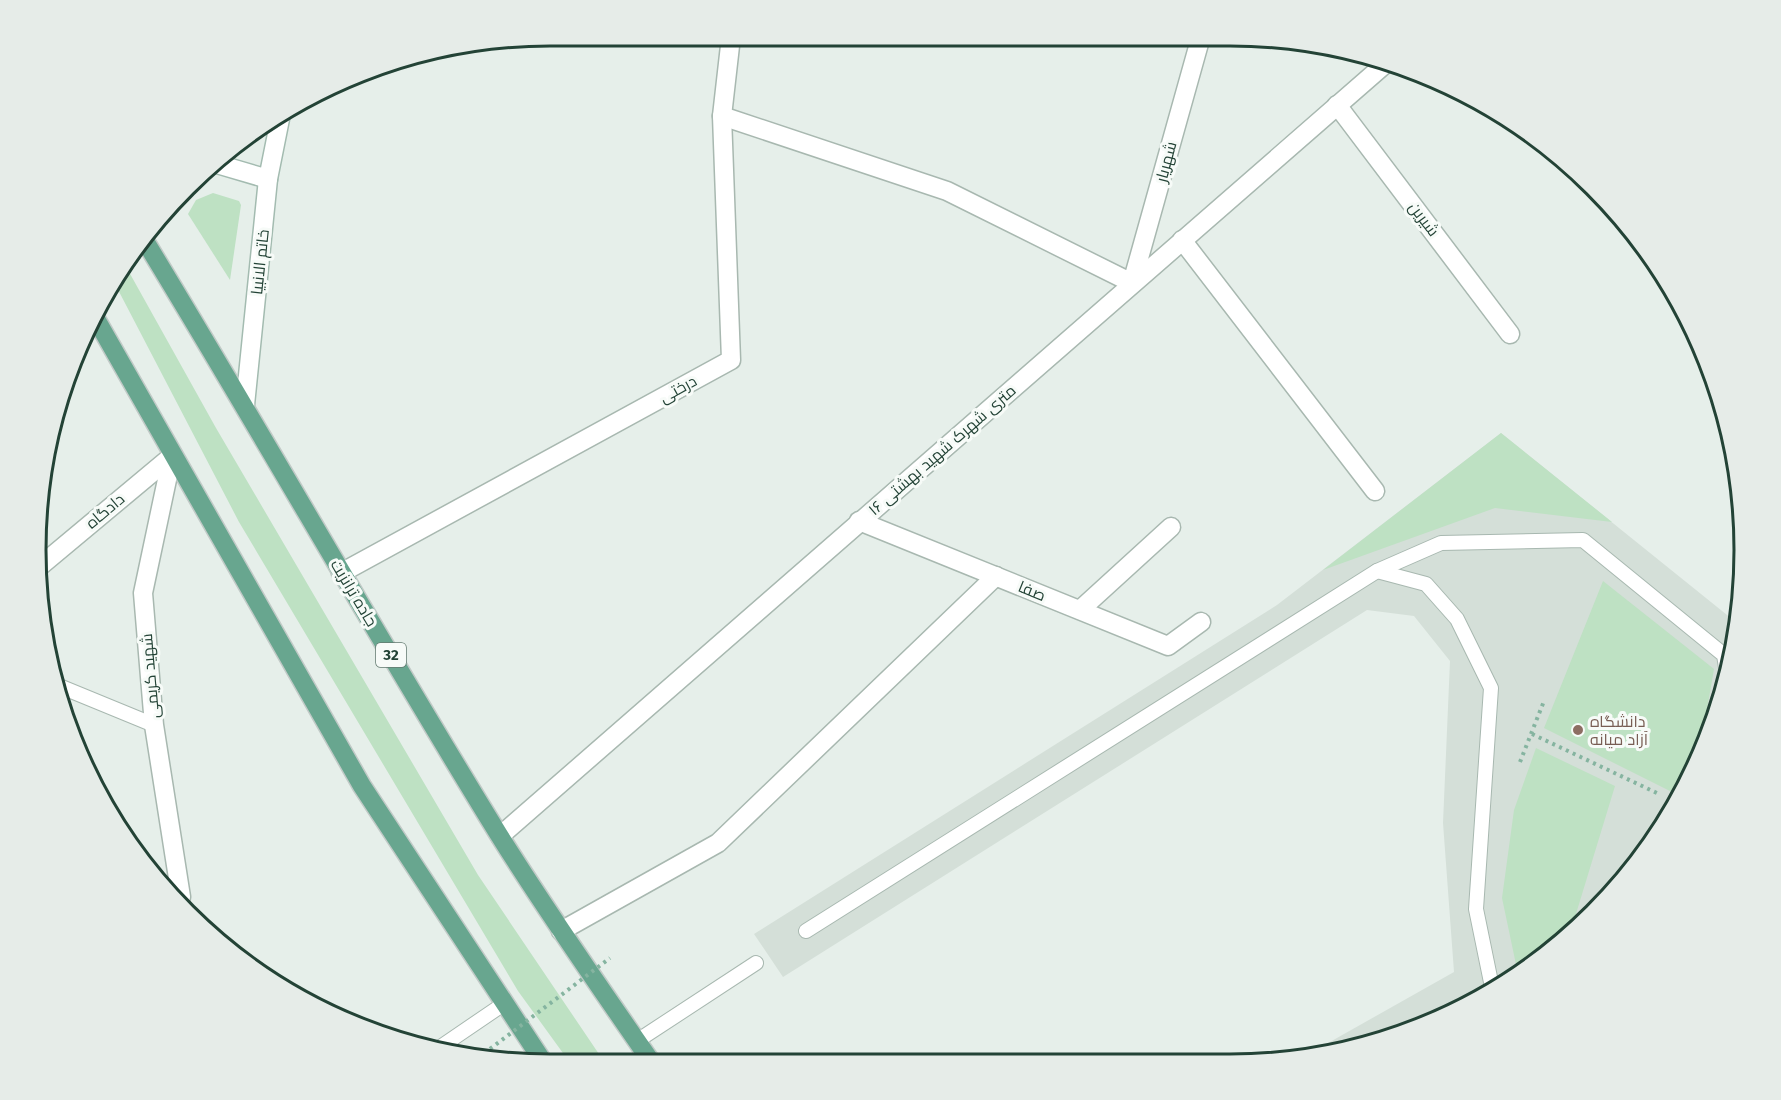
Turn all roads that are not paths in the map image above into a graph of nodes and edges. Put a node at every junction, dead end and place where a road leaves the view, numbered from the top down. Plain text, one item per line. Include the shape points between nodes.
1 (730, 46) edge
2 (1198, 46) edge
3 (1379, 69) edge
4 (1337, 105) junction
5 (722, 116) junction
6 (279, 126) edge
7 (224, 166) edge
8 (268, 179) junction
9 (1182, 240) junction
10 (148, 247) edge
11 (1132, 284) junction
12 (99, 325) edge
13 (1510, 334) dead end
14 (245, 405) junction
15 (172, 456) junction
16 (1375, 491) dead end
17 (860, 522) junction
18 (1171, 527) dead end
19 (47, 561) edge
20 (1377, 571) junction
21 (341, 573) junction
22 (996, 576) junction
23 (1080, 610) junction
24 (1201, 622) dead end
25 (1723, 654) edge
26 (67, 691) edge
27 (154, 725) junction
28 (500, 836) junction
29 (180, 892) edge
30 (561, 931) junction
31 (806, 931) dead end
32 (756, 963) dead end
33 (1491, 981) edge
34 (505, 1003) junction
35 (637, 1041) junction
36 (447, 1043) edge
37 (538, 1053) edge
38 (646, 1054) edge

1 - 5 street, درختی
2 - 11 street, شهریار
3 - 4 street, ۱۶ متری شهرک شهيد بهشتی
4 - 9 street, ۱۶ متری شهرک شهيد بهشتی
4 - 13 street, شیرین
5 - 11 street via 947,190
5 - 21 street, درختی via 731,360
6 - 8 street, خاتم الانبیا
7 - 8 street
8 - 14 street, خاتم الانبیا
9 - 11 street, ۱۶ متری شهرک شهيد بهشتی
9 - 16 street
10 - 14 main road, جاده ترانزیت / 32
11 - 17 street, ۱۶ متری شهرک شهيد بهشتی
12 - 15 main road
14 - 21 main road, جاده ترانزیت / 32
15 - 19 street, دادگاه
15 - 27 street, شهید کریمی via 143,593
15 - 34 main road via 362,786
17 - 22 street, صفا
17 - 28 street, ۱۶ متری شهرک شهيد بهشتی
18 - 23 street
20 - 25 lane via 1441,543 1583,540
20 - 31 lane
20 - 33 lane via 1426,584 1457,619 1491,688 1476,909
21 - 28 main road, جاده ترانزیت / 32
22 - 23 street, صفا
22 - 30 street via 718,843
23 - 24 street, صفا via 1168,646
26 - 27 lane
27 - 29 street, شهید کریمی
28 - 30 main road, جاده ترانزیت / 32
30 - 35 main road, جاده ترانزیت / 32
32 - 35 lane
34 - 36 lane
34 - 37 main road
35 - 38 main road, جاده ترانزیت / 32

